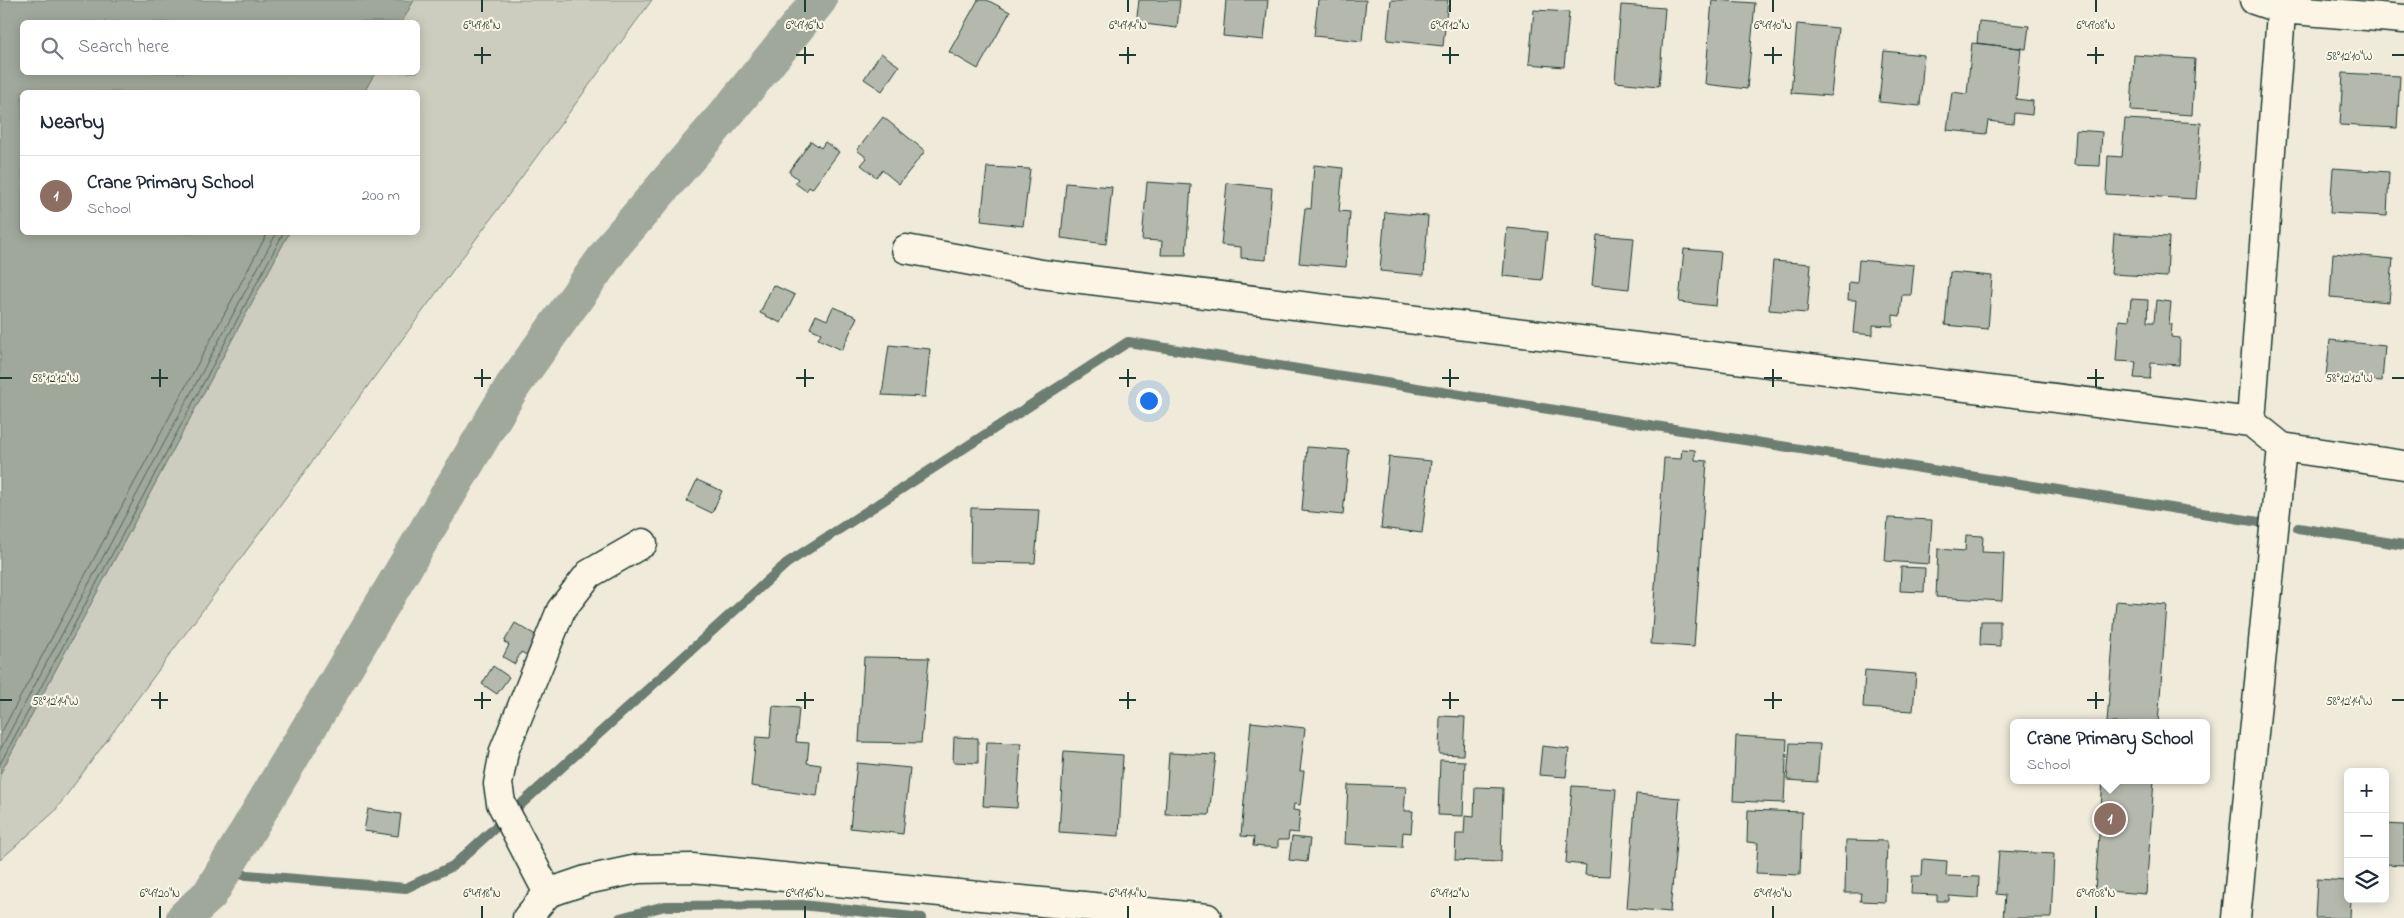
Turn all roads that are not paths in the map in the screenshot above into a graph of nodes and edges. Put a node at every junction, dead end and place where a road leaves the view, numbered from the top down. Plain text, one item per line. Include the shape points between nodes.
1 (2254, 0) edge
2 (2281, 4) edge
3 (2404, 19) edge
4 (906, 249) dead end
5 (2251, 422) junction
6 (2282, 447) junction
7 (2404, 465) edge
8 (643, 543) dead end
9 (548, 892) junction
10 (527, 918) edge
11 (1207, 918) edge
12 (2236, 918) edge

1 - 2 street
2 - 3 street
2 - 5 street
4 - 5 street via 1041,274
5 - 6 street
6 - 7 street
6 - 12 street
8 - 9 street via 589,574 561,610 504,751 498,784 501,803
9 - 10 street
9 - 11 street via 638,869 692,868

